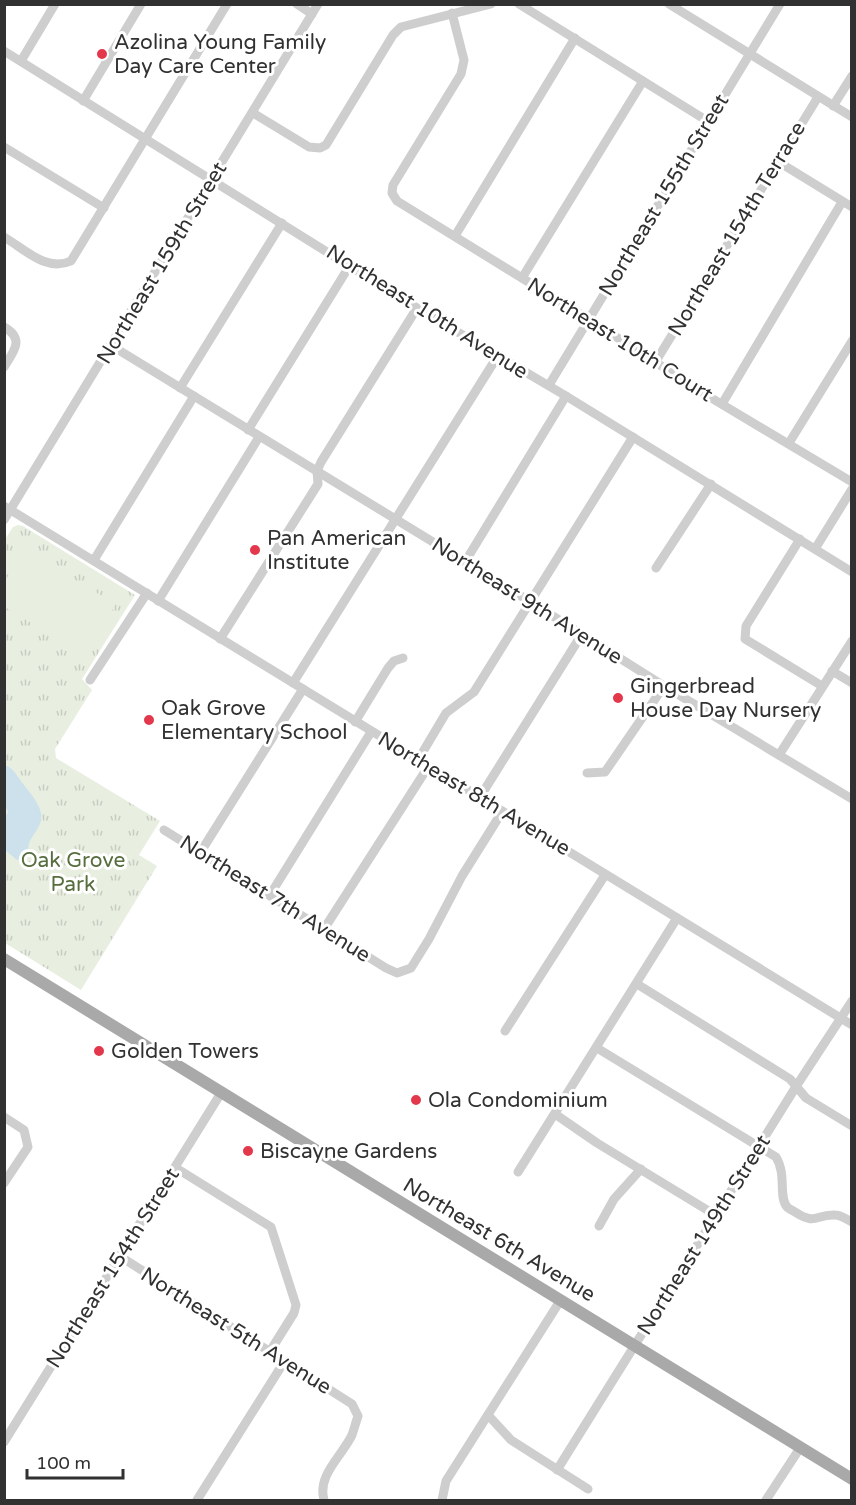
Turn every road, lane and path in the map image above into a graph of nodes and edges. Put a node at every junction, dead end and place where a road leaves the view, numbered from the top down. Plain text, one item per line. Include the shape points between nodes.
1 (56, 4) edge
2 (141, 4) edge
3 (227, 4) edge
4 (297, 4) edge
5 (318, 4) edge
6 (441, 4) edge
7 (491, 4) edge
8 (519, 4) edge
9 (669, 4) edge
10 (780, 4) edge
11 (454, 11) edge
12 (312, 14) junction
13 (575, 38) junction
14 (4, 51) edge
15 (750, 55) junction
16 (21, 61) junction
17 (852, 76) edge
18 (642, 81) junction
19 (818, 97) junction
20 (83, 101) junction
21 (833, 106) junction
22 (253, 113) junction
23 (852, 117) edge
24 (709, 122) junction
25 (145, 138) junction
26 (4, 147) edge
27 (777, 161) junction
28 (213, 180) junction
29 (842, 202) junction
30 (852, 207) edge
31 (104, 208) junction
32 (282, 223) junction
33 (455, 236) junction
34 (4, 237) edge
35 (350, 265) junction
36 (522, 278) junction
37 (417, 308) junction
38 (589, 319) junction
39 (4, 327) edge
40 (852, 341) edge
41 (112, 346) junction
42 (497, 357) junction
43 (656, 361) junction
44 (4, 367) edge
45 (549, 386) junction
46 (180, 388) junction
47 (194, 396) junction
48 (566, 396) junction
49 (722, 404) junction
50 (248, 430) junction
51 (259, 436) junction
52 (633, 437) junction
53 (789, 443) junction
54 (317, 471) junction
55 (852, 482) edge
56 (711, 484) junction
57 (852, 489) edge
58 (8, 508) edge
59 (4, 520) edge
60 (395, 520) junction
61 (800, 539) junction
62 (816, 549) junction
63 (94, 560) junction
64 (465, 562) junction
65 (656, 568) dead end
66 (852, 572) edge
67 (147, 594) junction
68 (158, 601) junction
69 (530, 602) junction
70 (582, 634) junction
71 (220, 639) junction
72 (852, 641) edge
73 (403, 658) dead end
74 (832, 671) junction
75 (90, 680) dead end
76 (293, 683) junction
77 (852, 683) edge
78 (664, 686) junction
79 (822, 686) junction
80 (303, 689) junction
81 (355, 722) junction
82 (371, 732) junction
83 (779, 755) junction
84 (418, 760) junction
85 (428, 767) junction
86 (587, 773) dead end
87 (480, 797) junction
88 (852, 799) edge
89 (502, 812) junction
90 (164, 830) dead end
91 (200, 853) junction
92 (605, 875) junction
93 (270, 895) junction
94 (677, 918) junction
95 (324, 929) junction
96 (4, 959) edge
97 (637, 984) junction
98 (852, 1001) edge
99 (841, 1019) junction
100 (852, 1025) edge
101 (506, 1030) dead end
102 (597, 1048) junction
103 (797, 1085) junction
104 (221, 1093) junction
105 (555, 1113) junction
106 (4, 1117) edge
107 (852, 1126) edge
108 (759, 1148) junction
109 (176, 1167) junction
110 (641, 1169) junction
111 (518, 1172) dead end
112 (4, 1184) edge
113 (717, 1215) junction
114 (852, 1222) edge
115 (599, 1226) dead end
116 (121, 1257) junction
117 (561, 1300) junction
118 (635, 1346) junction
119 (269, 1353) junction
120 (284, 1362) junction
121 (488, 1415) junction
122 (4, 1442) edge
123 (800, 1448) junction
124 (557, 1470) junction
125 (852, 1479) edge
126 (588, 1489) dead end
127 (197, 1500) edge
128 (324, 1500) edge
129 (442, 1500) edge
130 (766, 1500) edge

1 - 16 street
2 - 20 street
3 - 25 street
4 - 12 street
5 - 12 street, Northeast 159th Street
6 - 11 street
7 - 11 street
8 - 13 street
9 - 15 street
10 - 15 street, Northeast 155th Street
11 - 22 street via 401,27 393,34 326,145 309,147
11 - 33 street, Northeast 10th Court via 464,60 461,74 393,185 392,193 397,201
12 - 22 street, Northeast 159th Street
13 - 18 street
13 - 33 street
14 - 16 street, Northeast 10th Avenue
15 - 19 street
15 - 24 street, Northeast 155th Street
16 - 20 street, Northeast 10th Avenue
17 - 21 street
18 - 24 street
18 - 36 street
19 - 21 street
19 - 27 street, Northeast 154th Terrace
20 - 25 street, Northeast 10th Avenue
21 - 23 street
22 - 28 street, Northeast 159th Street
24 - 38 street, Northeast 155th Street
25 - 28 street, Northeast 10th Avenue
25 - 31 street
26 - 31 street
27 - 29 street
27 - 43 street, Northeast 154th Terrace
28 - 32 street, Northeast 10th Avenue
28 - 41 street, Northeast 159th Street
29 - 30 street
29 - 49 street
31 - 34 street via 71,261 60,266 48,265
32 - 35 street, Northeast 10th Avenue
32 - 46 street
33 - 36 street, Northeast 10th Court
35 - 37 street, Northeast 10th Avenue
35 - 50 street
36 - 38 street, Northeast 10th Court
37 - 42 street, Northeast 10th Avenue
37 - 54 street
38 - 43 street, Northeast 10th Court
38 - 45 street, Northeast 155th Street
39 - 44 street via 16,339 15,350
40 - 53 street
41 - 46 street, Northeast 9th Avenue
41 - 58 street, Northeast 159th Street
42 - 45 street, Northeast 10th Avenue
42 - 60 street
43 - 49 street, Northeast 10th Court
45 - 48 street, Northeast 10th Avenue
46 - 47 street, Northeast 9th Avenue
47 - 50 street, Northeast 9th Avenue
47 - 63 street
48 - 52 street, Northeast 10th Avenue
48 - 64 street
49 - 53 street, Northeast 10th Court
50 - 51 street, Northeast 9th Avenue
51 - 54 street, Northeast 9th Avenue
51 - 68 street
52 - 56 street, Northeast 10th Avenue
52 - 69 street
53 - 55 street, Northeast 10th Court
54 - 60 street, Northeast 9th Avenue
54 - 71 street via 318,484
56 - 61 street, Northeast 10th Avenue
56 - 65 street
57 - 62 street
58 - 59 street, Northeast 159th Street
58 - 63 street, Northeast 8th Avenue
60 - 64 street, Northeast 9th Avenue
60 - 76 street
61 - 62 street, Northeast 10th Avenue
61 - 79 street via 746,626 745,639
62 - 66 street, Northeast 10th Avenue
63 - 67 street, Northeast 8th Avenue
64 - 69 street, Northeast 9th Avenue
67 - 68 street, Northeast 8th Avenue
67 - 75 street
68 - 71 street, Northeast 8th Avenue
69 - 70 street, Northeast 9th Avenue
69 - 84 street via 474,692 446,713
70 - 78 street, Northeast 9th Avenue
70 - 87 street
71 - 76 street, Northeast 8th Avenue
72 - 74 street
73 - 81 street via 388,668
74 - 77 street
74 - 79 street
76 - 80 street, Northeast 8th Avenue
78 - 83 street, Northeast 9th Avenue
78 - 86 street via 605,772
79 - 83 street
80 - 81 street, Northeast 8th Avenue
80 - 91 street
81 - 82 street, Northeast 8th Avenue
82 - 84 street, Northeast 8th Avenue
82 - 93 street
83 - 88 street, Northeast 9th Avenue
84 - 85 street, Northeast 8th Avenue
85 - 87 street, Northeast 8th Avenue
85 - 95 street
87 - 89 street, Northeast 8th Avenue
89 - 92 street, Northeast 8th Avenue
89 - 95 street, Northeast 7th Avenue via 411,968 397,973
90 - 91 street, Northeast 7th Avenue
91 - 93 street, Northeast 7th Avenue
92 - 94 street, Northeast 8th Avenue
92 - 101 street
93 - 95 street, Northeast 7th Avenue
94 - 97 street
94 - 99 street, Northeast 8th Avenue
96 - 104 main road, Northeast 6th Avenue
97 - 102 street
97 - 103 street
98 - 99 street, Northeast 149th Street
99 - 100 street, Northeast 8th Avenue
99 - 103 street, Northeast 149th Street
102 - 105 street
102 - 108 street
103 - 107 street via 806,1098
103 - 108 street, Northeast 149th Street
104 - 109 street, Northeast 154th Street
104 - 117 main road, Northeast 6th Avenue
105 - 110 street
105 - 111 street
106 - 112 street via 24,1130 28,1147
108 - 113 street, Northeast 149th Street
108 - 114 street via 776,1157 782,1167 787,1206 805,1218 814,1220 834,1214
109 - 116 street, Northeast 154th Street
109 - 119 street via 272,1227 296,1305
110 - 113 street
110 - 115 street via 614,1199
113 - 118 street, Northeast 149th Street
116 - 119 street, Northeast 5th Avenue
116 - 122 street, Northeast 154th Street
117 - 118 main road, Northeast 6th Avenue
117 - 121 street
118 - 123 main road, Northeast 6th Avenue
118 - 124 street, Northeast 149th Street
119 - 120 street, Northeast 5th Avenue
120 - 127 street
120 - 128 street, Northeast 5th Avenue via 352,1404 358,1416 352,1435 324,1480
121 - 124 street via 511,1440
121 - 129 street via 446,1481
123 - 125 main road, Northeast 6th Avenue
123 - 130 street
124 - 126 street

